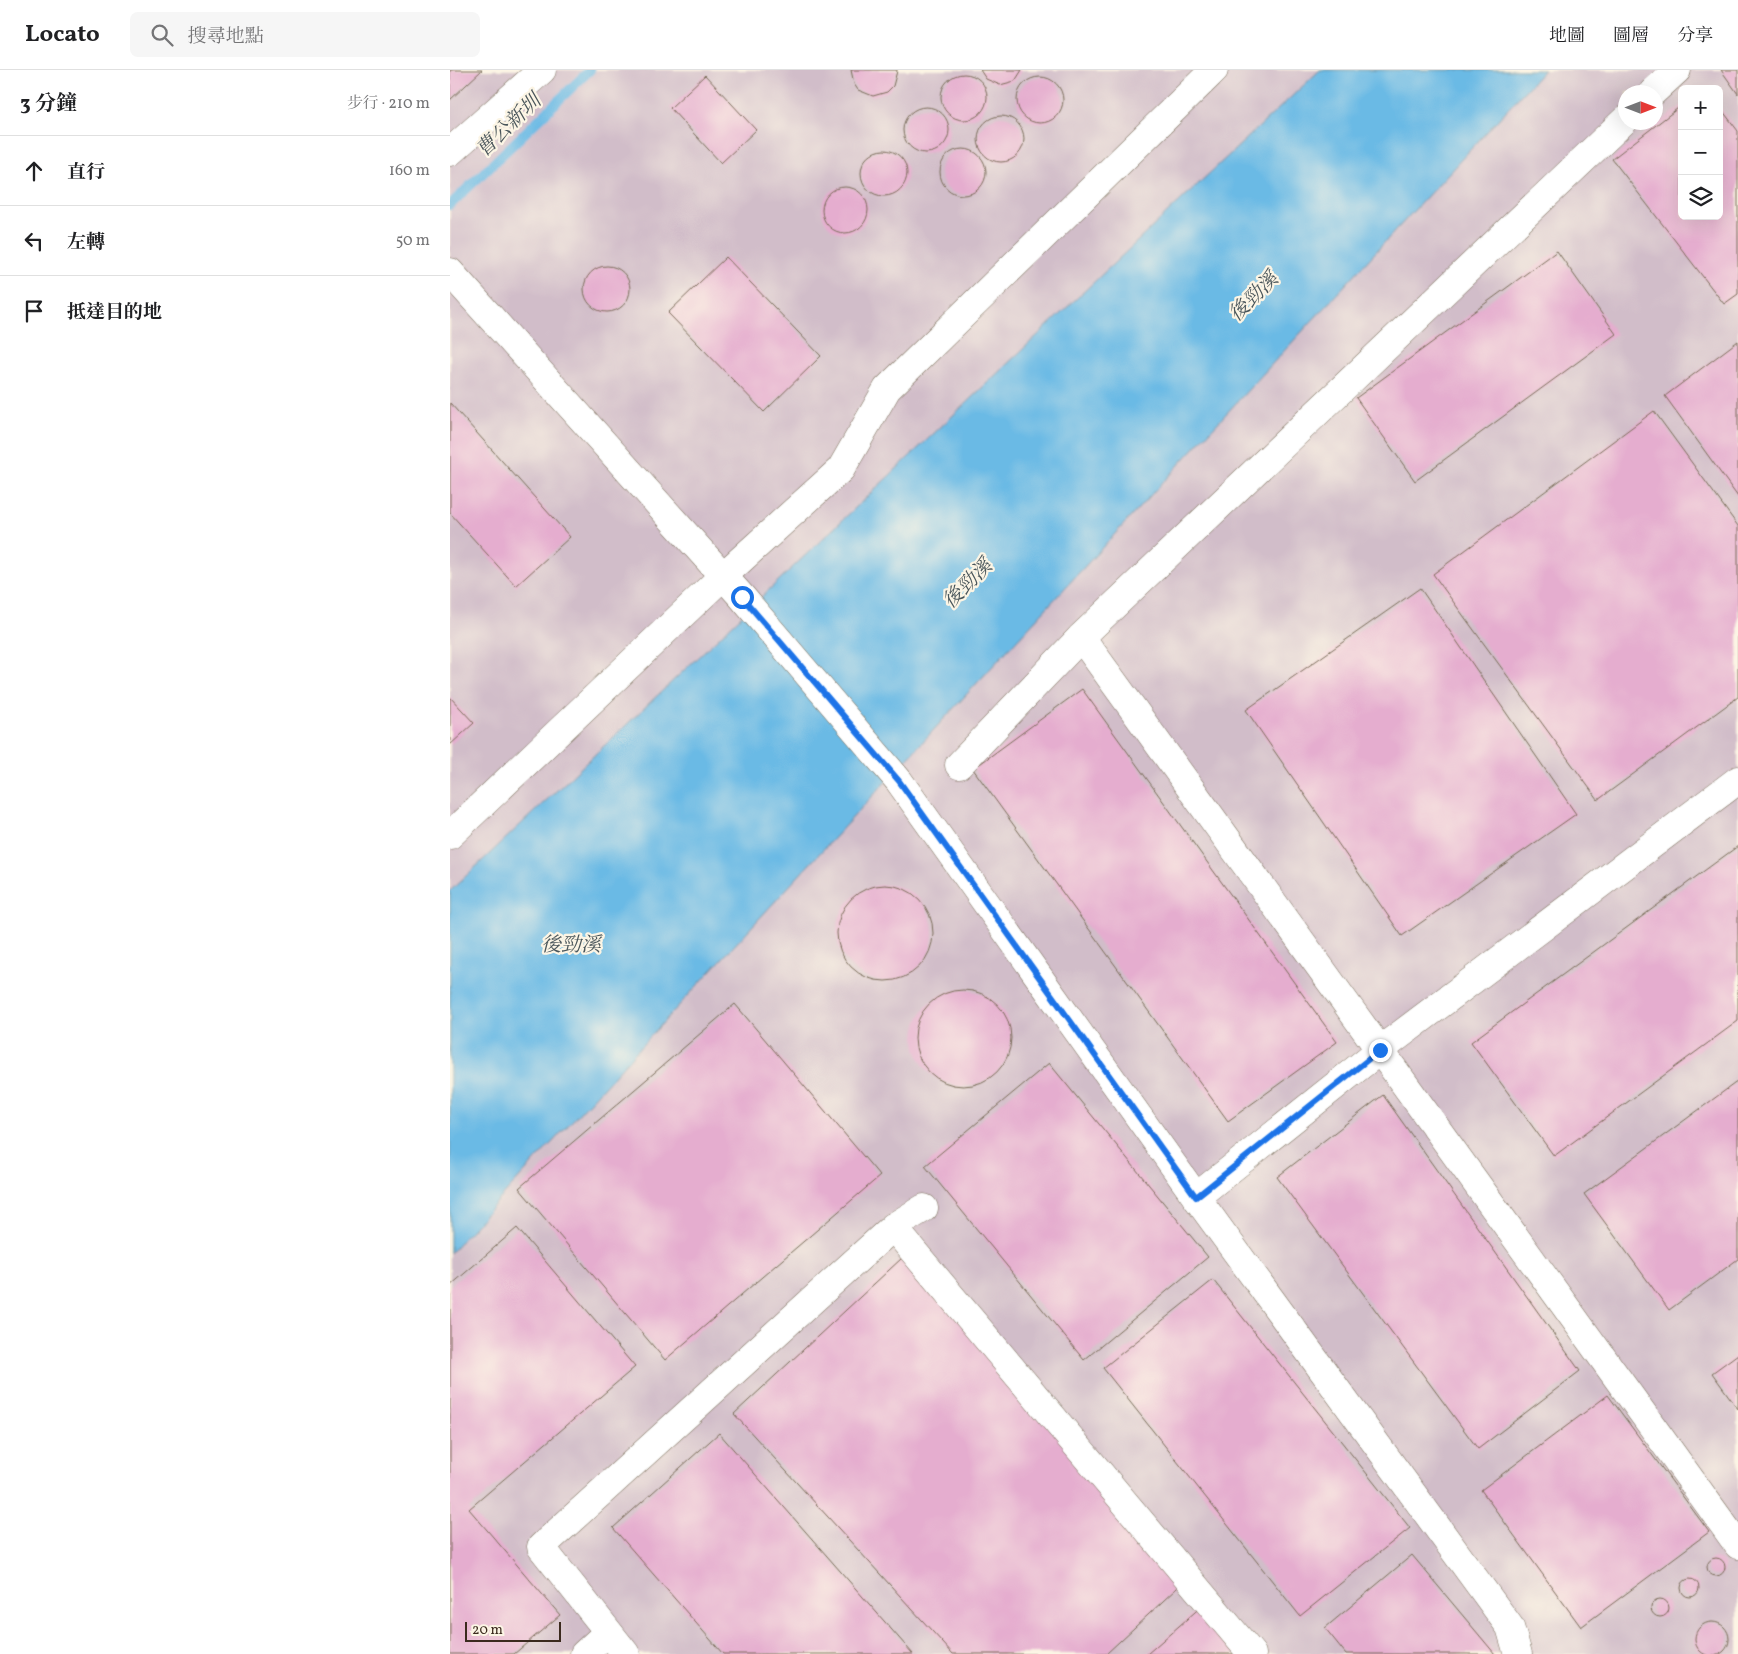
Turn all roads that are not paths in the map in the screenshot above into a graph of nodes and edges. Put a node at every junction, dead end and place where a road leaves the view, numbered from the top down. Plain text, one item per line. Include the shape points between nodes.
1 (542, 70) edge
2 (1214, 70) edge
3 (1677, 70) edge
4 (1661, 85) edge
5 (1618, 127) edge
6 (450, 152) edge
7 (450, 272) edge
8 (723, 576) junction
9 (1081, 636) junction
10 (959, 765) dead end
11 (1738, 780) edge
12 (450, 835) edge
13 (1380, 1050) junction
14 (1196, 1197) junction
15 (924, 1208) dead end
16 (893, 1227) junction
17 (1738, 1545) edge
18 (607, 1633) junction
19 (584, 1654) edge
20 (626, 1654) edge
21 (1252, 1654) edge
22 (1518, 1654) edge

1 - 6 lane
2 - 8 lane via 888,390 841,469
3 - 4 lane
5 - 9 lane
7 - 8 lane
8 - 12 lane
8 - 14 lane via 899,781
9 - 10 lane
9 - 13 lane
11 - 13 lane
13 - 14 lane
13 - 17 lane
14 - 22 lane via 1510,1627
15 - 16 lane
16 - 18 lane via 540,1547
16 - 21 lane
18 - 19 lane
18 - 20 lane

